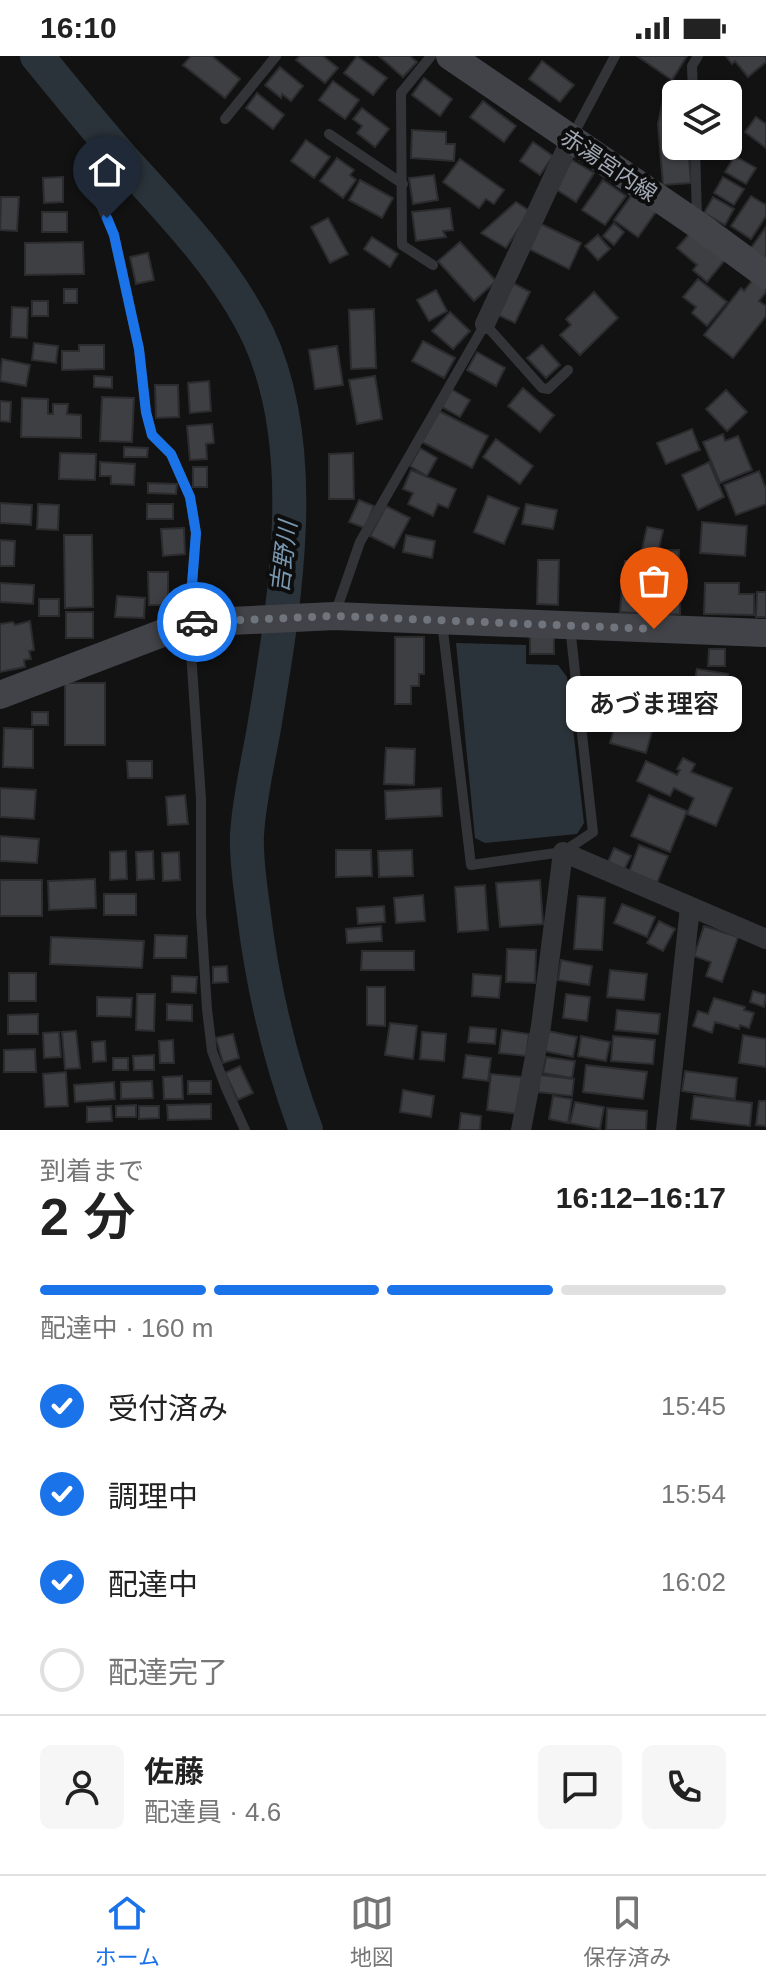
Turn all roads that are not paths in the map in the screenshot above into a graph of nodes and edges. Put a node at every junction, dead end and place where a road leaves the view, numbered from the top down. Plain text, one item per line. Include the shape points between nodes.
1 (276, 56) edge
2 (431, 56) edge
3 (450, 56) edge
4 (615, 56) edge
5 (698, 56) edge
6 (692, 80) edge
7 (225, 119) dead end
8 (329, 134) dead end
9 (571, 139) junction
10 (696, 160) edge
11 (82, 175) dead end
12 (403, 184) junction
13 (698, 225) junction
14 (433, 265) dead end
15 (766, 275) edge
16 (485, 324) junction
17 (568, 370) dead end
18 (334, 616) junction
19 (442, 620) junction
20 (200, 622) junction
21 (570, 626) junction
22 (766, 633) edge
23 (0, 695) edge
24 (563, 852) junction
25 (690, 907) junction
26 (766, 939) edge
27 (245, 1130) edge
28 (521, 1130) edge
29 (666, 1130) edge

1 - 7 lane
2 - 12 lane via 401,93
3 - 9 main road, 赤湯宮内線
4 - 9 lane
5 - 6 lane
8 - 12 lane
9 - 13 main road, 赤湯宮内線
9 - 16 street
10 - 13 lane
11 - 20 lane via 114,235 152,435 171,454 190,497
12 - 14 lane via 402,245
13 - 15 main road, 赤湯宮内線
16 - 17 lane via 542,388 548,389
16 - 18 lane via 360,542
18 - 19 main road
18 - 20 main road
19 - 21 main road
19 - 24 lane via 471,865
20 - 23 main road
20 - 27 lane via 201,914 207,1009 212,1051
21 - 22 main road
21 - 24 lane via 593,832
24 - 25 street
24 - 28 street via 541,1026
25 - 26 street
25 - 29 street

